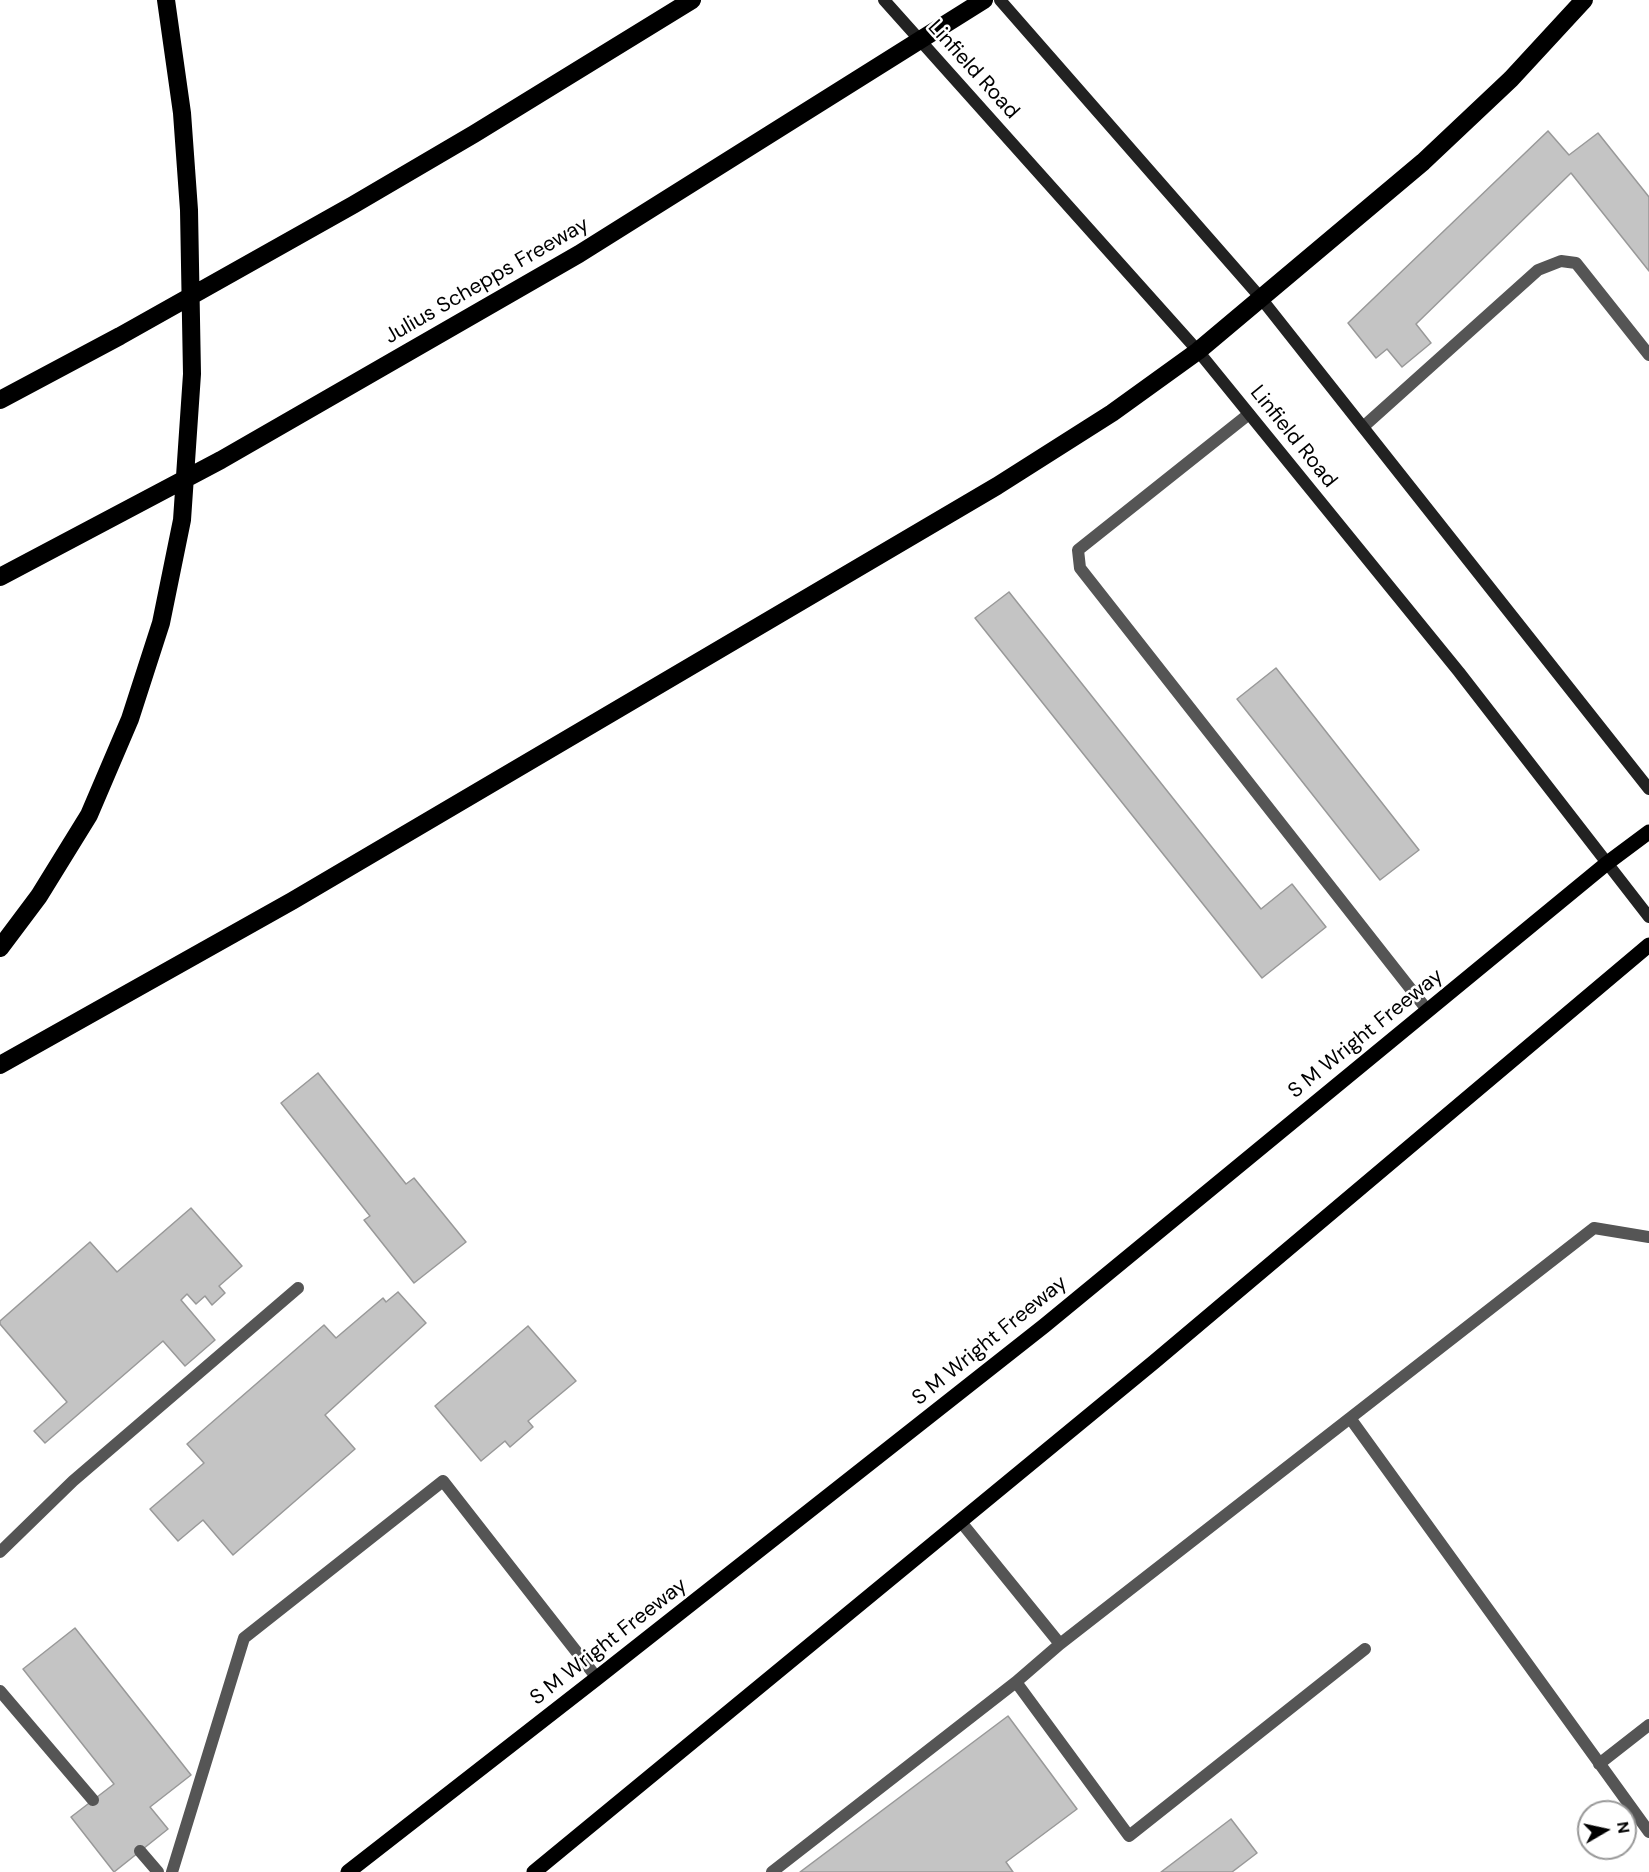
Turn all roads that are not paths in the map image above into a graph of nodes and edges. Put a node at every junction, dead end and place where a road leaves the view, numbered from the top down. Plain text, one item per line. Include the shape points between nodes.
1 (166, 0) edge
2 (692, 0) edge
3 (884, 0) edge
4 (984, 0) edge
5 (1000, 0) edge
6 (1584, 0) edge
7 (1260, 297) junction
8 (1198, 351) junction
9 (1649, 355) edge
10 (0, 400) edge
11 (1249, 414) junction
12 (1363, 427) junction
13 (0, 577) edge
14 (1649, 789) edge
15 (1649, 831) edge
16 (1606, 864) junction
17 (1649, 917) edge
18 (1649, 945) edge
19 (0, 948) edge
20 (1428, 1011) junction
21 (0, 1065) edge
22 (1649, 1237) edge
23 (298, 1288) dead end
24 (1350, 1418) junction
25 (961, 1522) junction
26 (0, 1552) edge
27 (1060, 1644) junction
28 (1365, 1649) dead end
29 (597, 1678) junction
30 (1016, 1682) junction
31 (0, 1691) edge
32 (1649, 1725) edge
33 (1599, 1764) junction
34 (93, 1800) dead end
35 (1649, 1832) edge
36 (140, 1851) dead end
37 (158, 1872) edge
38 (172, 1872) edge
39 (348, 1872) edge
40 (534, 1872) edge
41 (772, 1872) edge

1 - 19 highway via 182,113 189,210 192,374 182,520 161,623 126,730 89,815 39,896
2 - 10 highway via 353,205
3 - 8 main road, Linfield Road
4 - 13 highway, Julius Schepps Freeway via 579,254 324,402
5 - 7 main road
6 - 7 highway via 1511,79 1423,162
7 - 8 highway
7 - 12 main road
8 - 11 main road, Linfield Road
8 - 21 highway via 1112,413 977,498 302,895
9 - 12 lane via 1576,263 1561,261 1538,270
11 - 16 main road, Linfield Road via 1459,672
11 - 20 lane via 1078,550 1080,568
12 - 14 main road
15 - 16 main road, S M Wright Freeway
16 - 17 main road, Linfield Road
16 - 20 main road, S M Wright Freeway
18 - 25 main road
20 - 29 main road, S M Wright Freeway via 1044,1326
22 - 24 lane via 1594,1228
23 - 26 lane via 73,1480
24 - 27 lane
24 - 33 lane
25 - 27 lane
25 - 40 main road
27 - 30 lane
28 - 30 lane via 1129,1836
29 - 38 lane via 443,1481 244,1638
29 - 39 main road, S M Wright Freeway
30 - 41 lane
31 - 34 lane
32 - 33 lane
33 - 35 lane
36 - 37 lane

